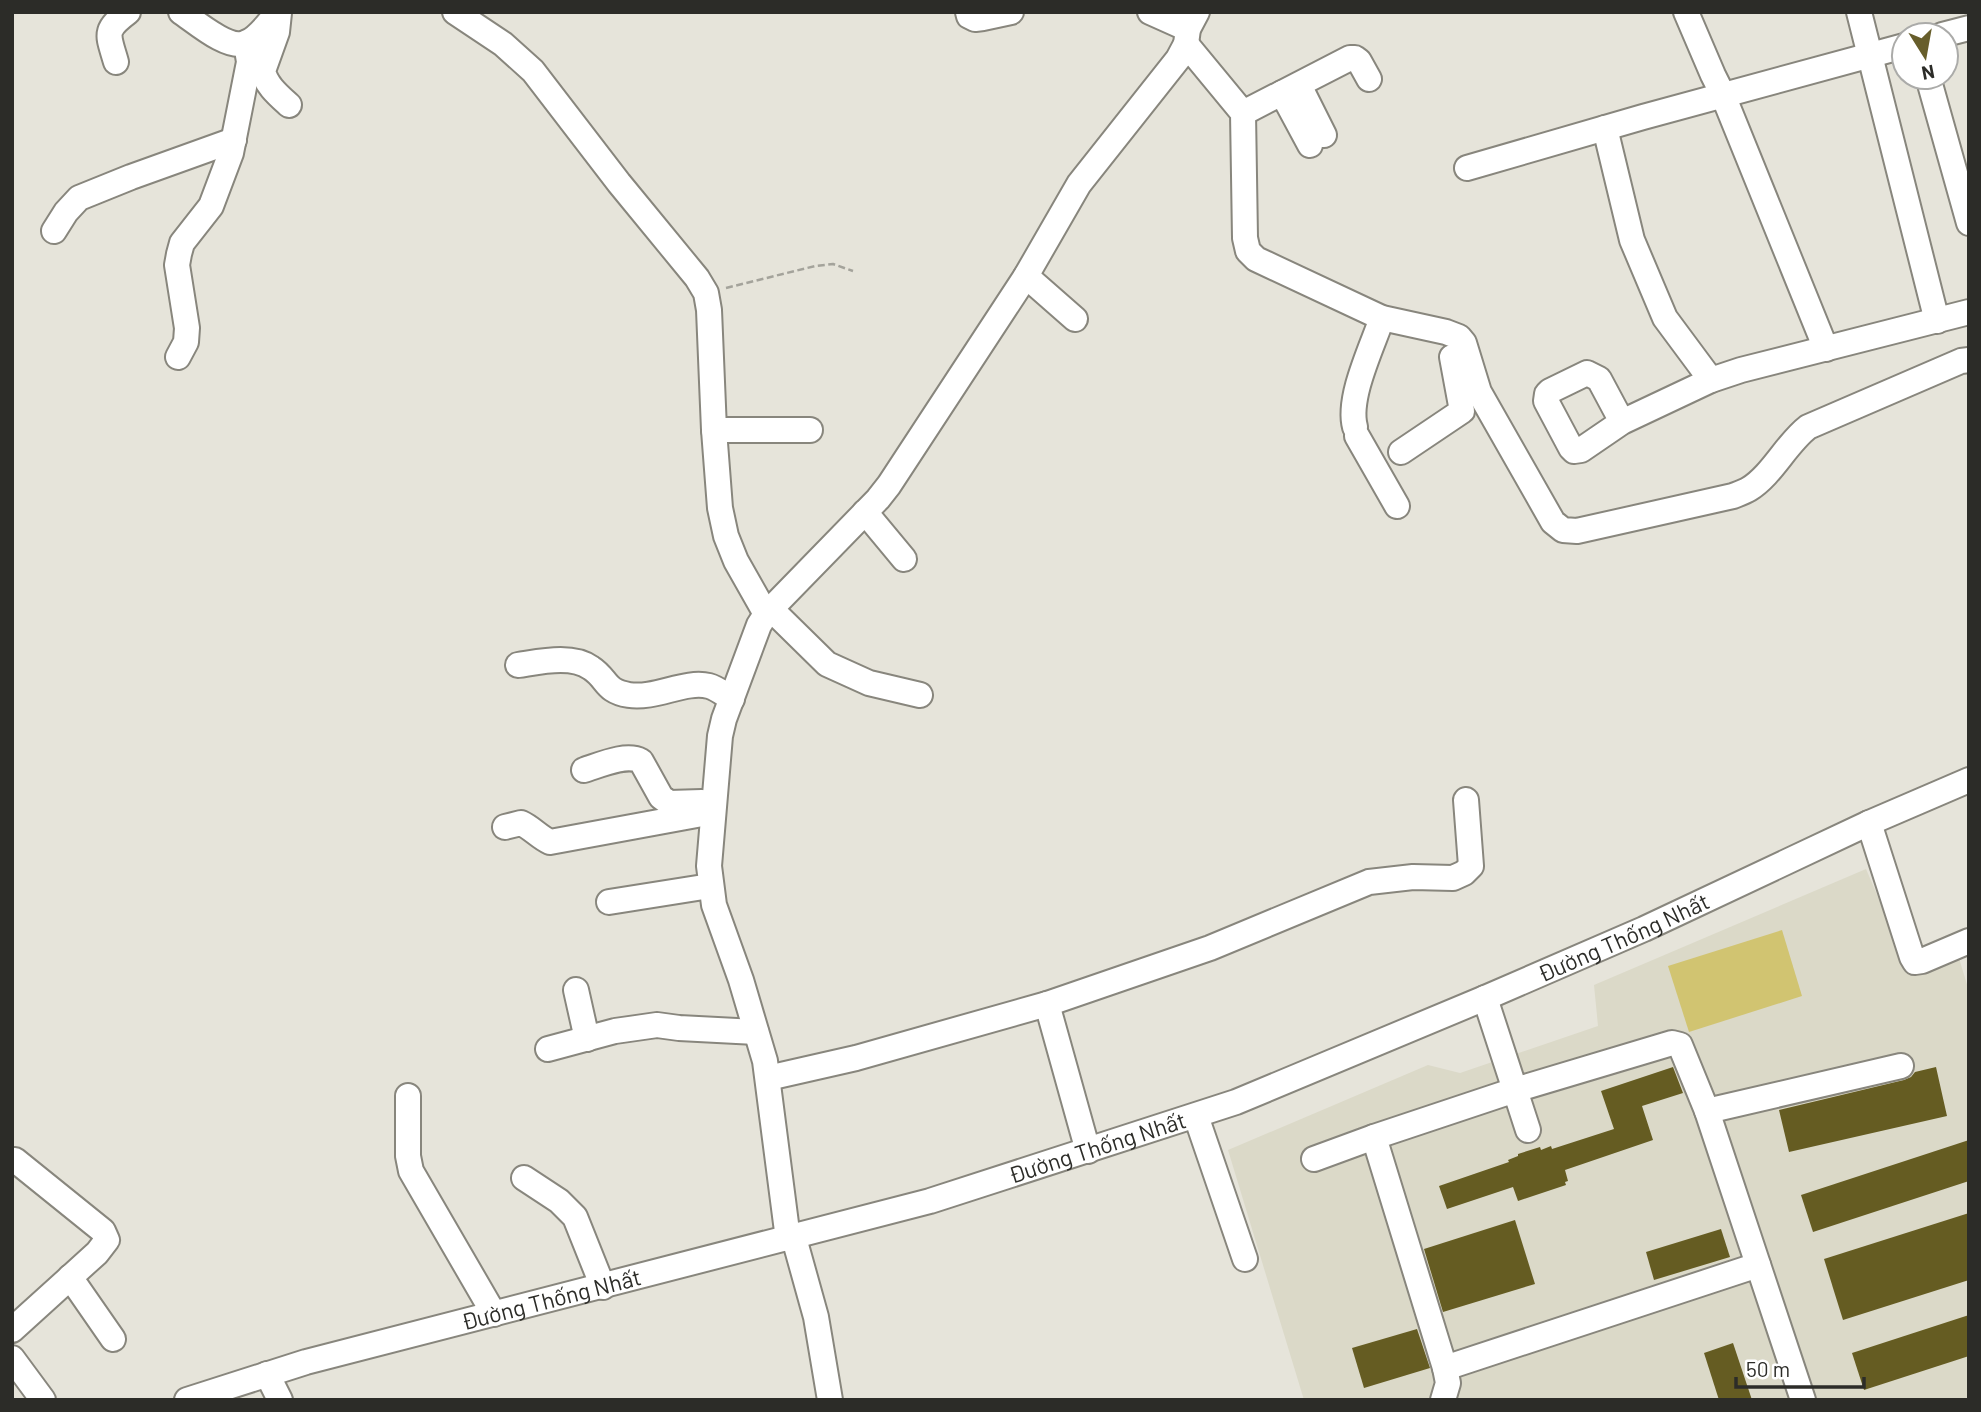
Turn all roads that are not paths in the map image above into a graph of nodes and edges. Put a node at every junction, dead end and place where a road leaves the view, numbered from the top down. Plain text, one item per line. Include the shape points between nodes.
1 (128, 12) edge
2 (181, 12) edge
3 (279, 12) edge
4 (455, 12) edge
5 (968, 12) edge
6 (1011, 12) edge
7 (1150, 12) edge
8 (1686, 12) edge
9 (1859, 12) edge
10 (1190, 29) edge
11 (246, 43) junction
12 (1890, 50) edge
13 (1871, 55) junction
14 (116, 62) dead end
15 (1369, 79) dead end
16 (1291, 89) junction
17 (1932, 91) edge
18 (1723, 95) junction
19 (289, 105) dead end
20 (1243, 113) junction
21 (1605, 128) junction
22 (233, 140) junction
23 (1317, 140) dead end
24 (1467, 168) dead end
25 (1969, 223) edge
26 (54, 231) dead end
27 (1026, 276) junction
28 (1969, 312) edge
29 (1382, 318) junction
30 (1075, 319) dead end
31 (1937, 321) junction
32 (1446, 332) junction
33 (1826, 349) junction
34 (178, 357) dead end
35 (1969, 360) edge
36 (1712, 380) junction
37 (1622, 422) dead end
38 (714, 430) junction
39 (810, 430) dead end
40 (1401, 452) dead end
41 (1397, 506) dead end
42 (865, 512) junction
43 (904, 559) dead end
44 (769, 611) junction
45 (518, 665) dead end
46 (920, 695) dead end
47 (732, 699) junction
48 (584, 770) dead end
49 (1969, 780) edge
50 (1466, 800) dead end
51 (713, 806) junction
52 (1868, 823) junction
53 (505, 827) dead end
54 (710, 886) junction
55 (609, 902) dead end
56 (1969, 941) edge
57 (576, 990) dead end
58 (1485, 998) junction
59 (1047, 1004) junction
60 (756, 1032) junction
61 (587, 1039) junction
62 (548, 1049) dead end
63 (1901, 1066) dead end
64 (768, 1078) junction
65 (1515, 1090) junction
66 (408, 1096) dead end
67 (1707, 1111) junction
68 (1196, 1116) junction
69 (1528, 1130) dead end
70 (1374, 1137) junction
71 (1088, 1151) junction
72 (1314, 1159) dead end
73 (15, 1160) dead end
74 (524, 1178) dead end
75 (791, 1238) junction
76 (1245, 1258) dead end
77 (1758, 1265) junction
78 (69, 1277) junction
79 (603, 1287) junction
80 (494, 1314) junction
81 (12, 1330) edge
82 (113, 1339) dead end
83 (12, 1358) edge
84 (1445, 1368) junction
85 (267, 1374) junction
86 (43, 1400) edge
87 (187, 1400) edge
88 (280, 1400) edge
89 (830, 1400) edge
90 (1443, 1400) edge
91 (1803, 1400) edge

1 - 14 street via 110,29
2 - 11 street via 226,42
3 - 11 street
3 - 19 street via 263,71 273,91
4 - 38 street via 533,71 697,278 709,310
5 - 6 street via 975,19
7 - 10 street
8 - 18 street
9 - 13 street
10 - 20 street
10 - 27 street via 1178,59 1079,184
11 - 22 street via 249,62
12 - 13 street
13 - 18 street
13 - 31 street
15 - 16 street via 1359,61 1350,58
16 - 20 street
16 - 23 street
17 - 25 street
18 - 21 street
18 - 33 street
20 - 29 street via 1248,251 1256,259
21 - 24 street
21 - 36 street via 1632,240 1665,318
22 - 26 street via 79,198
22 - 34 street via 211,206 182,243 179,254 187,328
27 - 30 street
27 - 42 street via 889,485
28 - 31 street
29 - 32 street
29 - 41 street via 1353,407 1356,431
31 - 33 street
32 - 35 street via 1464,343 1479,392 1553,522 1563,530 1577,531 1741,493 1761,480 1808,427
32 - 40 street via 1462,411
33 - 36 street
36 - 37 street
38 - 39 street
38 - 44 street via 726,536 736,561
42 - 43 street
42 - 44 street
44 - 46 street via 827,664 869,683
44 - 47 street via 759,625
45 - 47 street via 564,659 592,668 617,693 649,696 700,685
47 - 51 street via 720,736
48 - 51 street via 635,758 669,803
49 - 52 street, Đường Thống Nhất
50 - 59 street via 1471,866 1464,873 1369,882 1210,947
51 - 53 street via 550,842 521,823
51 - 54 street
52 - 56 street via 1915,962
52 - 58 street, Đường Thống Nhất
54 - 55 street
54 - 60 street
57 - 61 street
58 - 65 street
58 - 68 street, Đường Thống Nhất
59 - 64 street
59 - 71 street
60 - 61 street via 657,1025
60 - 64 street
61 - 62 street
63 - 67 street
64 - 75 street
65 - 67 street via 1672,1043 1680,1045 1685,1054
65 - 69 street
65 - 70 street
66 - 80 street via 411,1171
67 - 77 street
68 - 71 street, Đường Thống Nhất
68 - 76 street
70 - 72 street
70 - 84 street
71 - 75 street, Đường Thống Nhất via 930,1201
73 - 78 street via 106,1235 106,1244
74 - 79 street via 575,1217
75 - 79 street, Đường Thống Nhất
75 - 89 street via 816,1317
77 - 84 street
77 - 91 street
78 - 81 street
78 - 82 street
79 - 80 street, Đường Thống Nhất
80 - 85 street, Đường Thống Nhất
83 - 86 street
84 - 90 street via 1448,1384
85 - 87 street, Đường Thống Nhất
85 - 88 street

